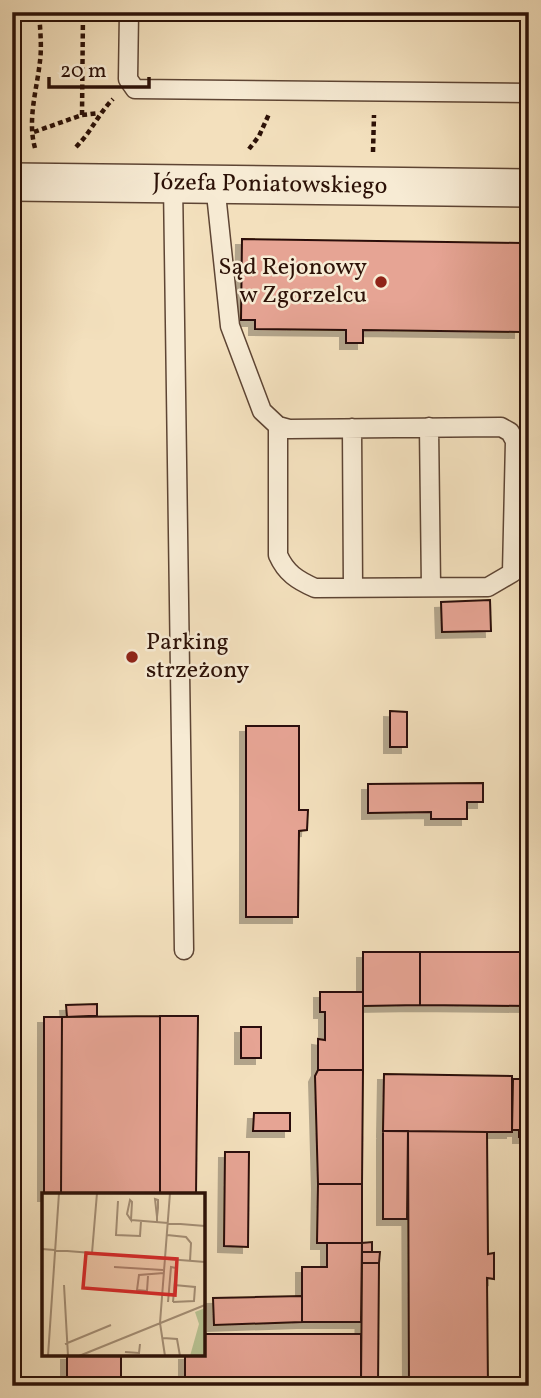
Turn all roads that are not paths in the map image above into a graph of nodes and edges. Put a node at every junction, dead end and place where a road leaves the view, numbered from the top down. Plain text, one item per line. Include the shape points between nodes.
1 (130, 12) edge
2 (529, 93) edge
3 (12, 182) edge
4 (173, 183) junction
5 (215, 184) junction
6 (529, 188) edge
7 (278, 426) junction
8 (429, 427) junction
9 (352, 428) junction
10 (431, 587) junction
11 (353, 588) junction
12 (184, 950) dead end

1 - 2 lane via 128,79 135,89
3 - 4 street, Józefa Poniatowskiego
4 - 5 street, Józefa Poniatowskiego
4 - 12 lane
5 - 6 street, Józefa Poniatowskiego
5 - 7 lane via 230,326 262,411
7 - 9 lane
7 - 11 lane via 278,555 285,570 315,588
8 - 9 lane
8 - 10 lane
8 - 10 lane via 501,427 515,441 512,573 488,587
9 - 11 lane
10 - 11 lane

